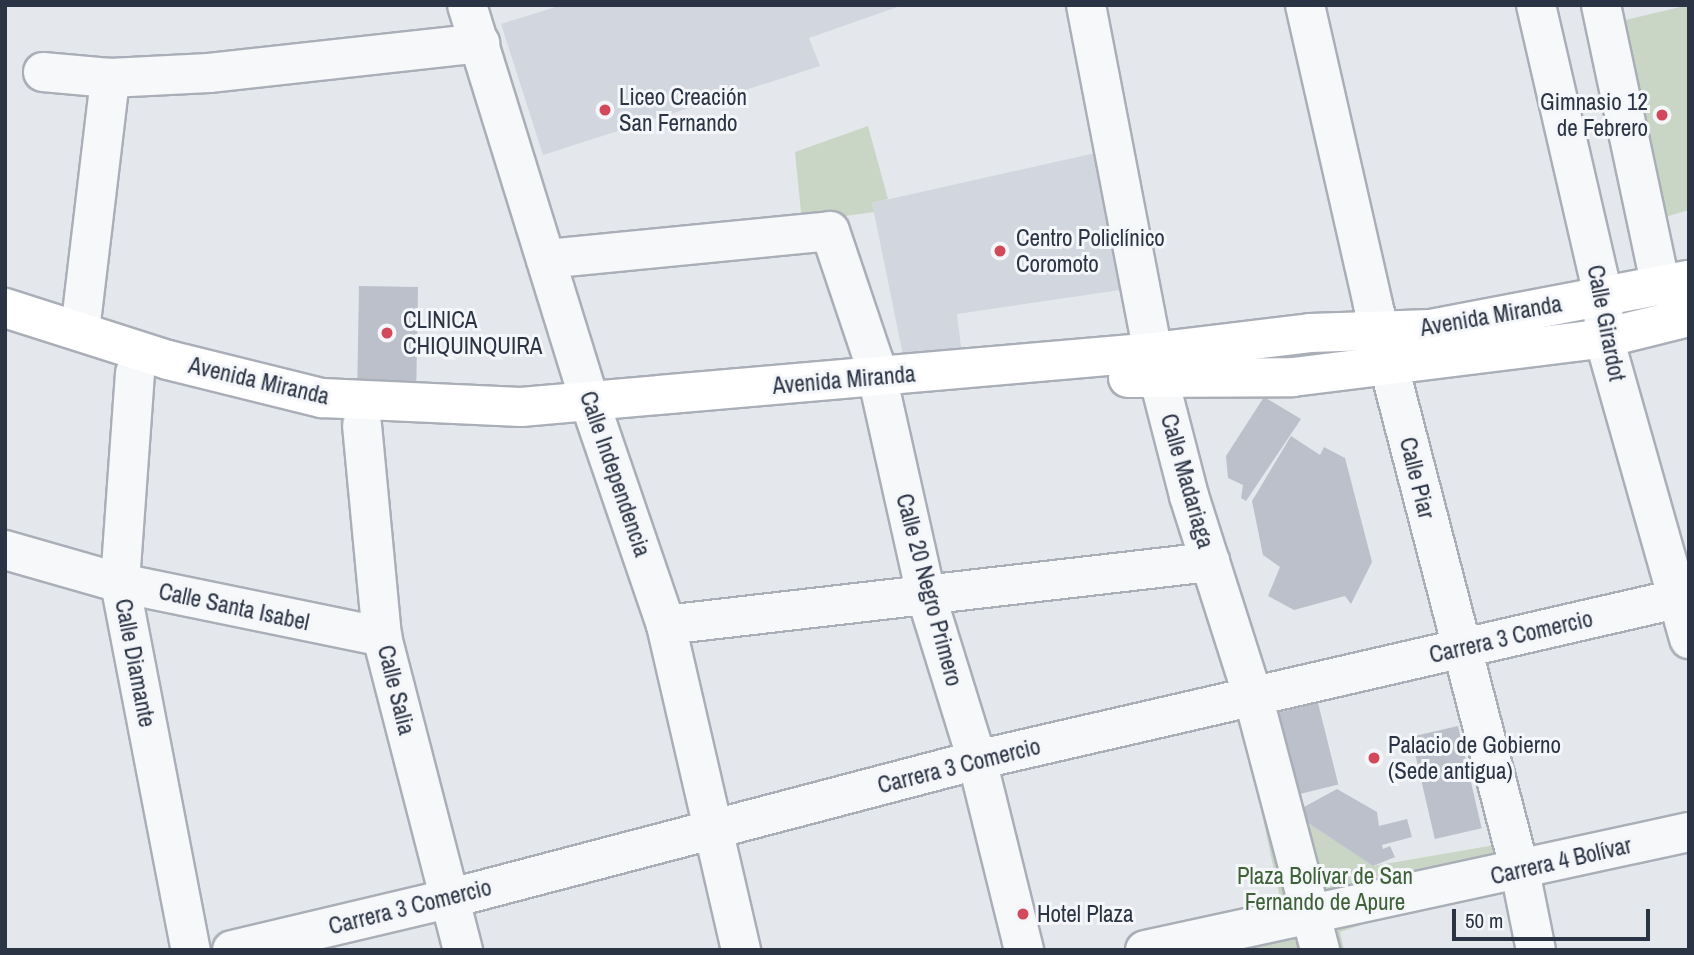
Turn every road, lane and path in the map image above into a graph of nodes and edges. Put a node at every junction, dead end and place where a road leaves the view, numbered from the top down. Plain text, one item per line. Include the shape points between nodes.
1 (1086, 5) edge
2 (1305, 5) edge
3 (1535, 5) edge
4 (1601, 5) edge
5 (476, 16) edge
6 (43, 72) dead end
7 (110, 78) junction
8 (546, 259) junction
9 (1675, 284) edge
10 (1603, 296) junction
11 (5, 308) edge
12 (1689, 317) edge
13 (80, 331) junction
14 (5, 336) edge
15 (1604, 338) junction
16 (1384, 347) junction
17 (1156, 364) junction
18 (135, 373) junction
19 (880, 387) junction
20 (594, 415) junction
21 (362, 425) junction
22 (5, 550) edge
23 (1210, 562) junction
24 (120, 583) junction
25 (926, 595) junction
26 (1683, 597) edge
27 (666, 625) junction
28 (382, 638) junction
29 (1689, 639) edge
30 (1459, 648) junction
31 (1253, 696) junction
32 (976, 760) junction
33 (711, 831) junction
34 (1689, 832) edge
35 (1520, 870) junction
36 (448, 899) junction
37 (1311, 913) junction
38 (191, 950) edge
39 (232, 950) edge
40 (463, 950) edge
41 (741, 950) edge
42 (1024, 950) edge
43 (1145, 950) edge
44 (1320, 950) edge
45 (1536, 950) edge

1 - 17 street, Calle Madariaga
2 - 16 street, Calle Piar
3 - 10 street, Calle Girardot
4 - 9 street
5 - 7 street via 209,73
5 - 8 street, Calle Independencia
6 - 7 street
7 - 13 street
8 - 19 street, Calle 20 Negro Primero via 830,232
8 - 20 street, Calle Independencia
9 - 10 main road, Avenida Miranda
10 - 15 street, Calle Girardot
10 - 16 main road, Avenida Miranda via 1431,329
11 - 13 main road, Avenida Miranda
12 - 15 main road, Avenida Miranda
13 - 20 main road, Avenida Miranda via 168,360 322,398
14 - 18 main road, Avenida Miranda
15 - 16 main road, Avenida Miranda
15 - 26 street, Calle Girardot
16 - 17 main road, Avenida Miranda via 1310,333
16 - 30 street, Calle Piar
17 - 19 main road, Avenida Miranda
17 - 23 street, Calle Madariaga
18 - 21 main road, Avenida Miranda
18 - 24 street, Calle Diamante
19 - 20 main road, Avenida Miranda
19 - 25 street, Calle 20 Negro Primero
20 - 21 main road, Avenida Miranda
20 - 27 street, Calle Independencia
21 - 28 street, Calle Salia
22 - 24 street, Calle Santa Isabel
23 - 25 street
23 - 31 street, Calle Madariaga
24 - 28 street, Calle Santa Isabel
24 - 38 street, Calle Diamante
25 - 27 street
25 - 32 street, Calle 20 Negro Primero
26 - 29 street, Calle Girardot
26 - 30 street, Carrera 3 Comercio
27 - 33 street, Calle Independencia
28 - 36 street, Calle Salia
30 - 31 street, Carrera 3 Comercio
30 - 35 street, Calle Piar
31 - 32 street, Carrera 3 Comercio
31 - 37 street, Calle Madariaga
32 - 33 street, Carrera 3 Comercio
32 - 42 street, Calle 20 Negro Primero
33 - 36 street, Carrera 3 Comercio
33 - 41 street, Calle Independencia
34 - 35 street, Carrera 4 Bolívar
35 - 37 street, Carrera 4 Bolívar
35 - 45 street, Calle Piar
36 - 39 street, Carrera 3 Comercio
36 - 40 street, Calle Salia
37 - 43 street, Carrera 4 Bolívar
37 - 44 street, Calle Madariaga

